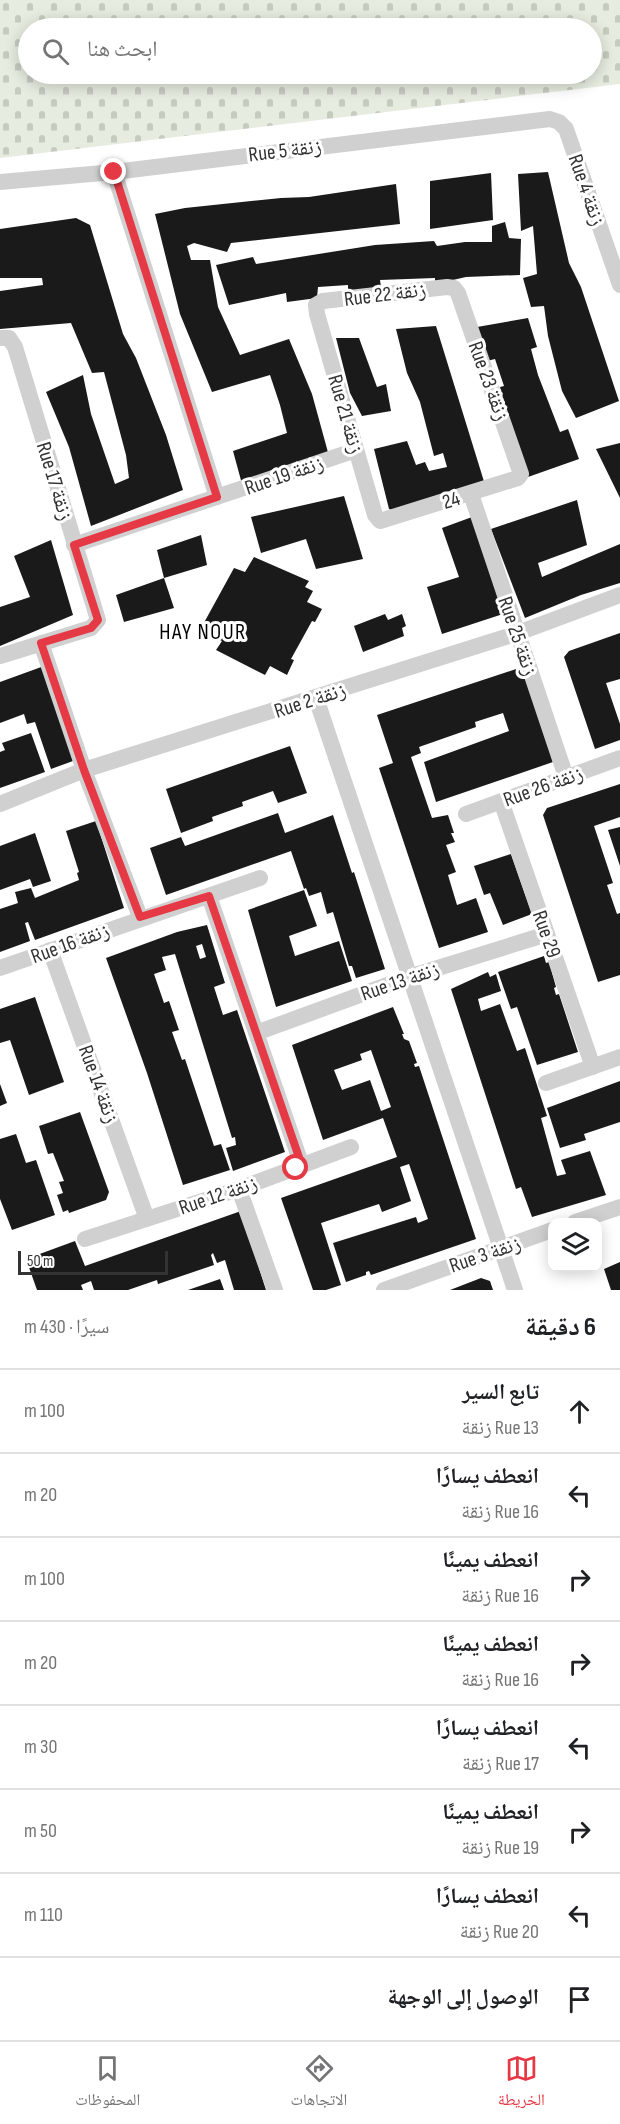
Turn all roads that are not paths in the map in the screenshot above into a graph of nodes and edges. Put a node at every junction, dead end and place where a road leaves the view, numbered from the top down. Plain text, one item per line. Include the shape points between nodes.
1 (566, 129) joint
2 (114, 172) junction
3 (0, 182) edge
4 (620, 285) edge
5 (454, 288) joint
6 (316, 305) joint
7 (6, 339) edge
8 (356, 450) junction
9 (521, 475) joint
10 (471, 494) junction
11 (217, 497) junction
12 (380, 521) joint
13 (74, 545) junction
14 (620, 595) edge
15 (518, 633) junction
16 (41, 643) junction
17 (0, 656) edge
18 (316, 698) junction
19 (620, 758) edge
20 (84, 770) junction
21 (566, 777) junction
22 (501, 801) junction
23 (0, 804) edge
24 (466, 814) dead end
25 (260, 878) dead end
26 (209, 896) junction
27 (140, 917) junction
28 (547, 934) junction
29 (50, 950) junction
30 (0, 968) edge
31 (409, 977) junction
32 (256, 1033) junction
33 (620, 1057) edge
34 (593, 1067) junction
35 (546, 1083) dead end
36 (351, 1147) dead end
37 (302, 1166) junction
38 (239, 1189) junction
39 (620, 1207) edge
40 (587, 1218) edge
41 (147, 1219) junction
42 (548, 1231) edge
43 (85, 1239) dead end
44 (500, 1248) junction
45 (275, 1290) edge
46 (384, 1290) edge
47 (515, 1290) edge

1 - 2 street, Rue 5 زنقة via 559,122 538,120
1 - 4 street, Rue 4 زنقة
2 - 3 street, Rue 5 زنقة
2 - 11 street
5 - 6 street, Rue 22 زنقة
5 - 9 street, Rue 23 زنقة
6 - 8 street, Rue 21 زنقة
7 - 13 street, Rue 17 زنقة
8 - 11 street, Rue 19 زنقة
8 - 12 street, Rue 21 زنقة
9 - 10 street, 24
10 - 12 street, 24
10 - 15 street, Rue 25 زنقة
11 - 13 street, Rue 19 زنقة
13 - 16 street, Rue 17 زنقة via 97,622 91,628
14 - 15 street, Rue 2 زنقة
15 - 18 street, Rue 2 زنقة
15 - 21 street, Rue 25 زنقة
16 - 17 street
16 - 20 street
18 - 20 street, Rue 2 زنقة
18 - 31 street
19 - 21 street, Rue 26 زنقة
20 - 23 street, Rue 2 زنقة
20 - 27 street
21 - 22 street, Rue 26 زنقة
22 - 24 street, Rue 26 زنقة
22 - 28 street, Rue 29
25 - 26 street, Rue 16 زنقة
26 - 27 street, Rue 16 زنقة
26 - 32 street
27 - 29 street, Rue 16 زنقة
28 - 31 street, Rue 13 زنقة
28 - 34 street, Rue 29
29 - 30 street, Rue 16 زنقة
29 - 41 street, Rue 14 زنقة
31 - 32 street, Rue 13 زنقة
31 - 44 street
32 - 37 street
33 - 34 street
34 - 35 street
36 - 37 street, Rue 12 زنقة
37 - 38 street, Rue 12 زنقة
38 - 41 street, Rue 12 زنقة
38 - 45 street
39 - 40 street
41 - 43 street, Rue 12 زنقة
42 - 44 street, Rue 3 زنقة
44 - 46 street, Rue 3 زنقة
44 - 47 street

